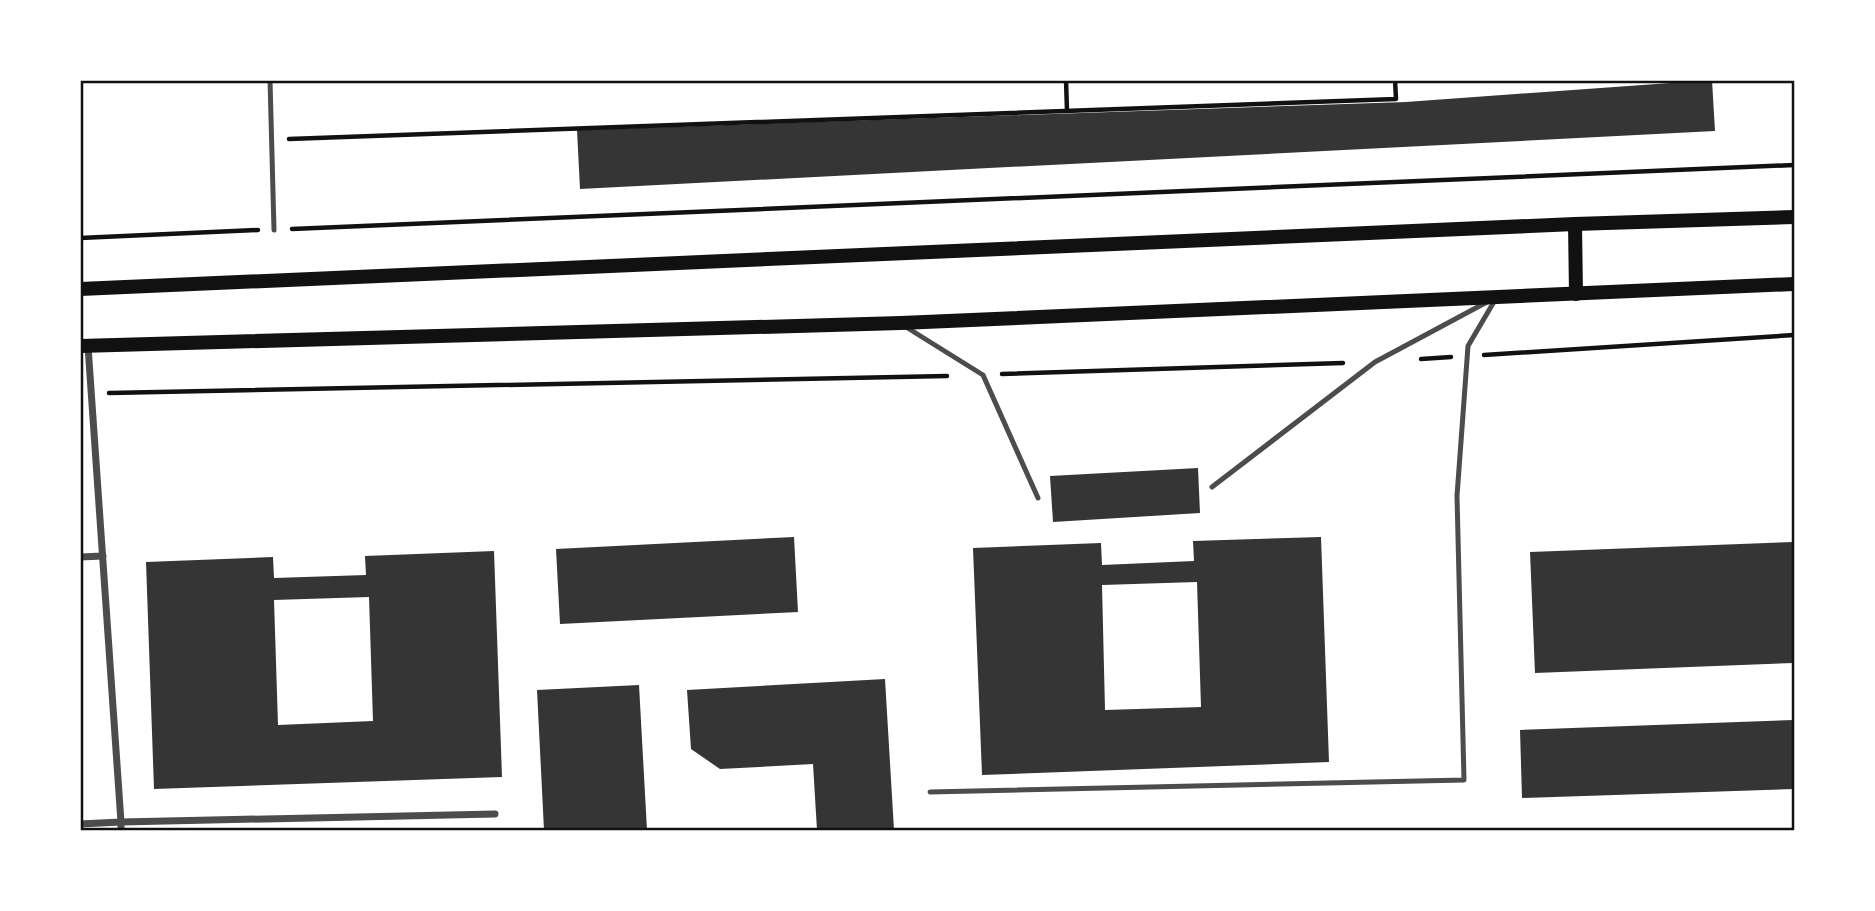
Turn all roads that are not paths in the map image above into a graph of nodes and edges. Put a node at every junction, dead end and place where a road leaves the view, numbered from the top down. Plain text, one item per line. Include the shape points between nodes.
1 (270, 80) edge
2 (1794, 216) edge
3 (1575, 224) junction
4 (274, 230) road end
5 (1794, 284) edge
6 (80, 289) edge
7 (1576, 294) junction
8 (1497, 298) junction
9 (901, 323) junction
10 (85, 346) edge
11 (1212, 487) dead end
12 (1038, 498) dead end
13 (103, 556) junction
14 (80, 557) edge
15 (930, 792) dead end
16 (495, 814) dead end
17 (80, 824) edge
18 (121, 826) edge

1 - 4 lane
2 - 3 main road
3 - 6 main road
3 - 7 main road
5 - 7 main road
7 - 8 main road
8 - 9 main road
8 - 11 lane via 1375,362
8 - 15 lane via 1468,346 1457,496 1464,780
9 - 10 main road
9 - 12 lane via 983,375
10 - 13 street
13 - 14 street
13 - 18 street
16 - 18 street
17 - 18 street

